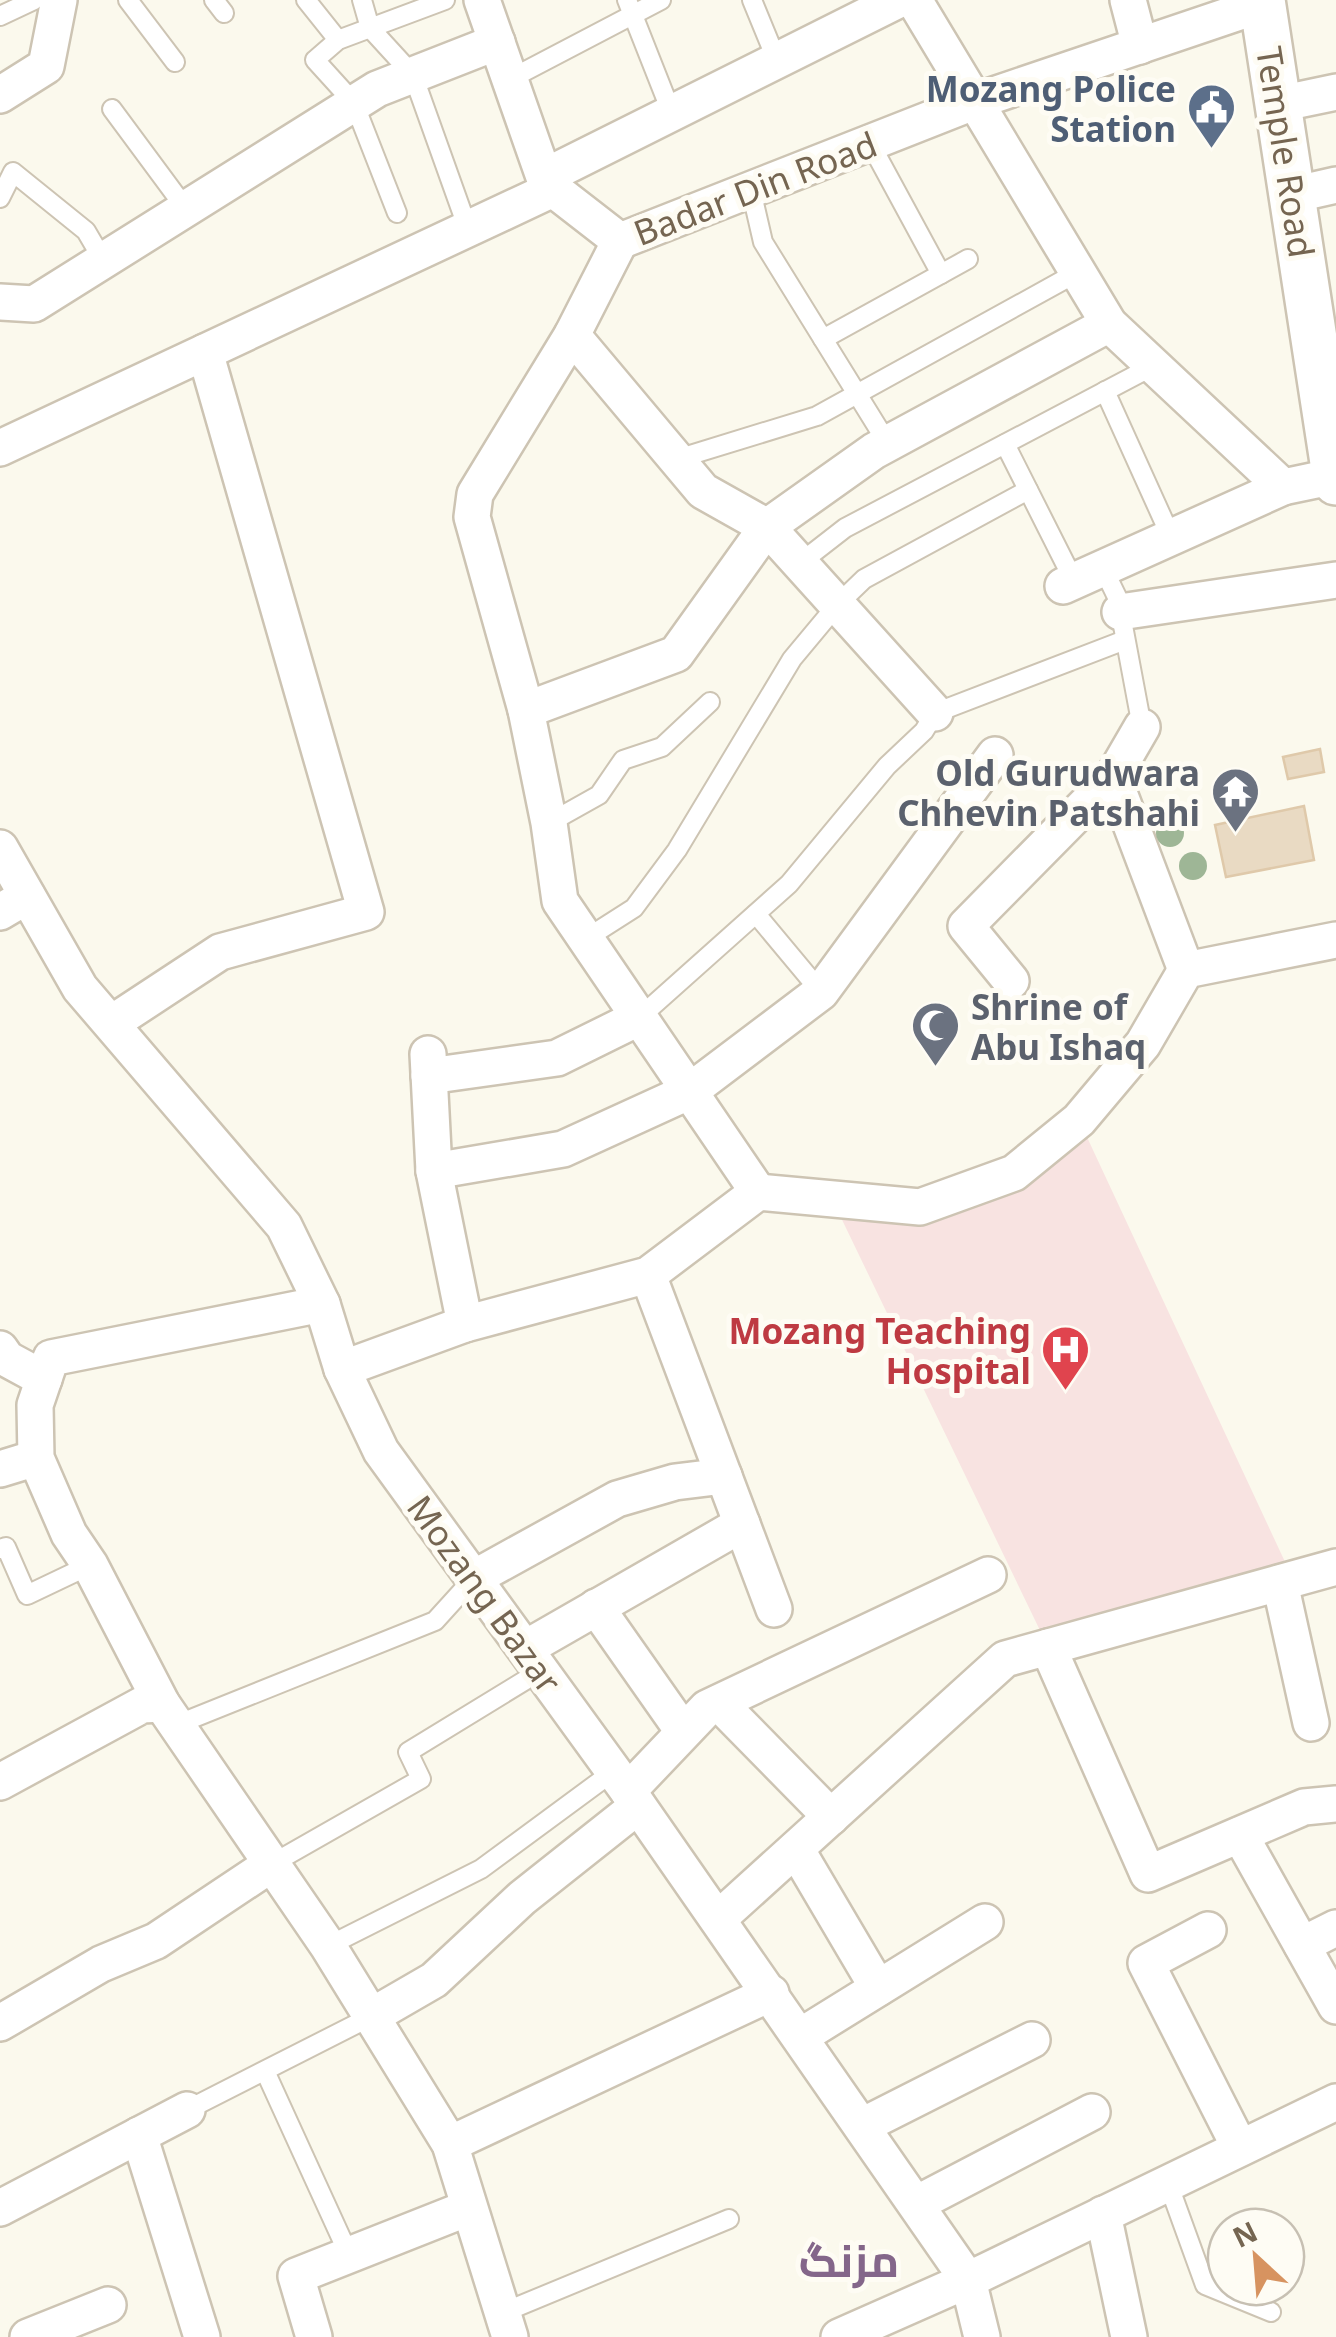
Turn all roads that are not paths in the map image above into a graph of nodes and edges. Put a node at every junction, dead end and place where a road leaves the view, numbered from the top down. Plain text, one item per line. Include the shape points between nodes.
1 (34, 0) edge
2 (59, 0) edge
3 (128, 0) edge
4 (306, 0) edge
5 (362, 0) edge
6 (445, 0) edge
7 (482, 0) edge
8 (661, 0) edge
9 (752, 0) edge
10 (898, 0) edge
11 (914, 0) edge
12 (1128, 0) edge
13 (1263, 2) edge
14 (630, 7) edge
15 (0, 16) edge
16 (370, 28) junction
17 (338, 40) junction
18 (497, 42) junction
19 (1140, 46) junction
20 (777, 61) junction
21 (174, 62) dead end
22 (414, 75) junction
23 (510, 80) junction
24 (1336, 92) edge
25 (0, 95) edge
26 (976, 101) junction
27 (354, 103) junction
28 (1279, 104) junction
29 (112, 109) dead end
30 (672, 114) junction
31 (870, 143) junction
32 (1336, 185) edge
33 (750, 190) junction
34 (1292, 194) junction
35 (0, 198) edge
36 (186, 209) junction
37 (398, 213) dead end
38 (468, 229) junction
39 (620, 241) junction
40 (968, 259) dead end
41 (104, 260) junction
42 (1078, 272) junction
43 (941, 274) junction
44 (0, 302) edge
45 (1323, 304) edge
46 (1109, 324) junction
47 (572, 335) junction
48 (823, 339) junction
49 (205, 352) junction
50 (1153, 366) junction
51 (1106, 391) junction
52 (857, 393) junction
53 (888, 444) junction
54 (1005, 444) junction
55 (0, 448) edge
56 (677, 459) junction
57 (1336, 479) edge
58 (1283, 487) junction
59 (1028, 490) junction
60 (767, 527) junction
61 (1172, 537) junction
62 (800, 563) junction
63 (1080, 578) junction
64 (1336, 580) edge
65 (838, 605) junction
66 (1123, 626) junction
67 (710, 702) dead end
68 (526, 710) junction
69 (935, 713) junction
70 (1142, 727) joint
71 (995, 754) dead end
72 (1113, 777) junction
73 (549, 822) junction
74 (0, 848) edge
75 (13, 904) edge
76 (756, 914) junction
77 (587, 938) junction
78 (1336, 940) edge
79 (1186, 970) junction
80 (1012, 981) dead end
81 (821, 992) junction
82 (640, 1017) junction
83 (112, 1023) junction
84 (690, 1092) junction
85 (434, 1172) junction
86 (758, 1192) junction
87 (648, 1275) junction
88 (322, 1304) junction
89 (465, 1324) junction
90 (0, 1349) edge
91 (342, 1369) junction
92 (44, 1379) junction
93 (36, 1458) junction
94 (0, 1469) edge
95 (724, 1476) junction
96 (742, 1524) junction
97 (0, 1549) edge
98 (90, 1565) junction
99 (1336, 1568) edge
100 (988, 1575) dead end
101 (474, 1578) junction
102 (1280, 1583) junction
103 (596, 1607) junction
104 (774, 1609) dead end
105 (1048, 1647) junction
106 (534, 1659) junction
107 (719, 1702) junction
108 (169, 1715) junction
109 (1311, 1723) dead end
110 (684, 1730) junction
111 (0, 1782) edge
112 (627, 1789) junction
113 (1336, 1804) edge
114 (831, 1816) junction
115 (1240, 1835) junction
116 (796, 1848) junction
117 (270, 1865) junction
118 (718, 1919) junction
119 (986, 1922) dead end
120 (1336, 1928) edge
121 (1208, 1930) dead end
122 (1302, 1945) junction
123 (328, 1946) junction
124 (878, 1988) junction
125 (771, 1993) junction
126 (1336, 2006) edge
127 (370, 2017) junction
128 (0, 2024) edge
129 (801, 2036) junction
130 (1032, 2040) dead end
131 (265, 2071) junction
132 (1336, 2102) edge
133 (187, 2110) joint
134 (1092, 2112) dead end
135 (862, 2126) junction
136 (139, 2135) junction
137 (450, 2144) junction
138 (1240, 2148) junction
139 (1168, 2182) junction
140 (916, 2204) junction
141 (0, 2208) edge
142 (468, 2208) junction
143 (1103, 2214) junction
144 (730, 2220) dead end
145 (349, 2256) junction
146 (968, 2280) junction
147 (108, 2305) dead end
148 (1271, 2312) dead end
149 (506, 2325) edge
150 (28, 2337) edge
151 (202, 2337) edge
152 (314, 2337) edge
153 (839, 2337) edge
154 (982, 2337) edge
155 (1129, 2337) edge

1 - 15 lane
2 - 25 street via 46,66
3 - 21 lane
4 - 17 lane
5 - 16 lane
6 - 16 lane
7 - 18 street
8 - 14 lane
9 - 20 lane
10 - 20 street
11 - 26 street
12 - 19 street
13 - 19 street, Badar Din Road
13 - 28 street, Temple Road
14 - 23 lane
14 - 30 lane
16 - 17 lane
16 - 22 lane
17 - 27 lane via 315,60
18 - 22 street
18 - 23 street
19 - 26 street, Badar Din Road
20 - 30 street
22 - 27 street
22 - 38 lane
23 - 30 street via 544,178
24 - 28 street
26 - 31 street, Badar Din Road
26 - 42 street
27 - 36 street
27 - 37 lane
28 - 34 street, Temple Road
29 - 36 lane
31 - 33 street, Badar Din Road
31 - 43 lane
32 - 34 street
33 - 39 street, Badar Din Road
33 - 48 lane via 763,242
34 - 45 street, Temple Road
35 - 41 lane via 13,172 86,231
36 - 41 street
38 - 39 street, Badar Din Road via 554,189
38 - 49 street, Badar Din Road
39 - 47 street
40 - 43 lane
41 - 44 street via 34,304
42 - 46 street
42 - 52 lane
43 - 48 lane
45 - 57 street, Temple Road
46 - 50 street
46 - 53 street
47 - 56 street
47 - 68 street via 476,494 472,517
48 - 52 lane
49 - 55 street, Badar Din Road
49 - 83 street via 366,912 220,952
50 - 51 lane
50 - 58 street
51 - 54 lane
51 - 61 lane
52 - 53 lane
52 - 56 lane via 817,416
53 - 60 street
54 - 59 lane
54 - 62 lane via 844,528
56 - 60 street via 703,491
57 - 58 street
58 - 61 street
59 - 63 lane
59 - 65 lane via 864,579
60 - 62 street
60 - 68 street via 676,654
61 - 63 street
62 - 65 street
63 - 66 lane via 1118,599
64 - 66 street
65 - 69 street
65 - 77 lane via 792,659 677,850 634,908
66 - 69 lane
66 - 70 lane
67 - 73 lane via 662,747 623,760 599,794
68 - 73 street
69 - 76 lane via 790,884
70 - 72 street
71 - 81 street
72 - 79 street
72 - 80 street via 966,926
73 - 77 street via 560,901
74 - 75 street, Mozang Bazar
75 - 83 street, Mozang Bazar
76 - 81 lane
76 - 82 lane
77 - 82 street
78 - 79 street
79 - 86 street via 1143,1044 1079,1120 1014,1173 920,1207
81 - 84 street
82 - 84 street
82 - 85 street via 557,1058 429,1065
83 - 88 street, Mozang Bazar via 284,1226
84 - 85 street via 563,1149
84 - 86 street
85 - 89 street
86 - 87 street
87 - 89 street
87 - 95 street
88 - 91 street, Mozang Bazar
88 - 92 street via 51,1358
89 - 91 street
90 - 92 street
91 - 101 street, Mozang Bazar via 380,1451
92 - 93 street via 36,1404
93 - 94 street
93 - 98 street
95 - 96 street
95 - 101 street via 617,1499
96 - 103 street
96 - 104 street
97 - 98 lane via 6,1547 28,1595
98 - 108 street
99 - 102 street
100 - 107 street
101 - 106 street, Mozang Bazar
101 - 108 lane via 435,1621
102 - 105 street
102 - 109 street
103 - 106 street
103 - 110 street
105 - 114 street via 1005,1659
105 - 115 street via 1148,1874
106 - 112 street, Mozang Bazar
106 - 117 lane via 408,1752 420,1779
107 - 110 street
107 - 114 street
108 - 111 street via 142,1704
108 - 117 street
110 - 112 street
112 - 118 street, Mozang Bazar
112 - 123 lane
112 - 127 street via 434,1980
113 - 115 street via 1304,1807
114 - 116 street
115 - 122 street
116 - 118 street
116 - 124 street
117 - 123 street
117 - 128 street via 156,1942 101,1964
118 - 125 street, Mozang Bazar
119 - 124 street
120 - 122 street
121 - 138 street via 1146,1963
122 - 126 street
123 - 127 street
124 - 129 street
125 - 129 street, Mozang Bazar
125 - 137 street
127 - 131 lane
127 - 137 street
129 - 135 street, Mozang Bazar
130 - 135 street
131 - 133 lane
131 - 145 lane
132 - 138 street
133 - 136 street
134 - 140 street
135 - 140 street, Mozang Bazar
136 - 141 street
136 - 151 street
137 - 142 street
138 - 139 street
139 - 143 street
139 - 148 lane via 1205,2285
140 - 146 street, Mozang Bazar
142 - 145 street
142 - 149 street
143 - 146 street
143 - 155 street
144 - 149 lane
145 - 152 street via 296,2276
146 - 153 street
146 - 154 street, Mozang Bazar
147 - 150 street

